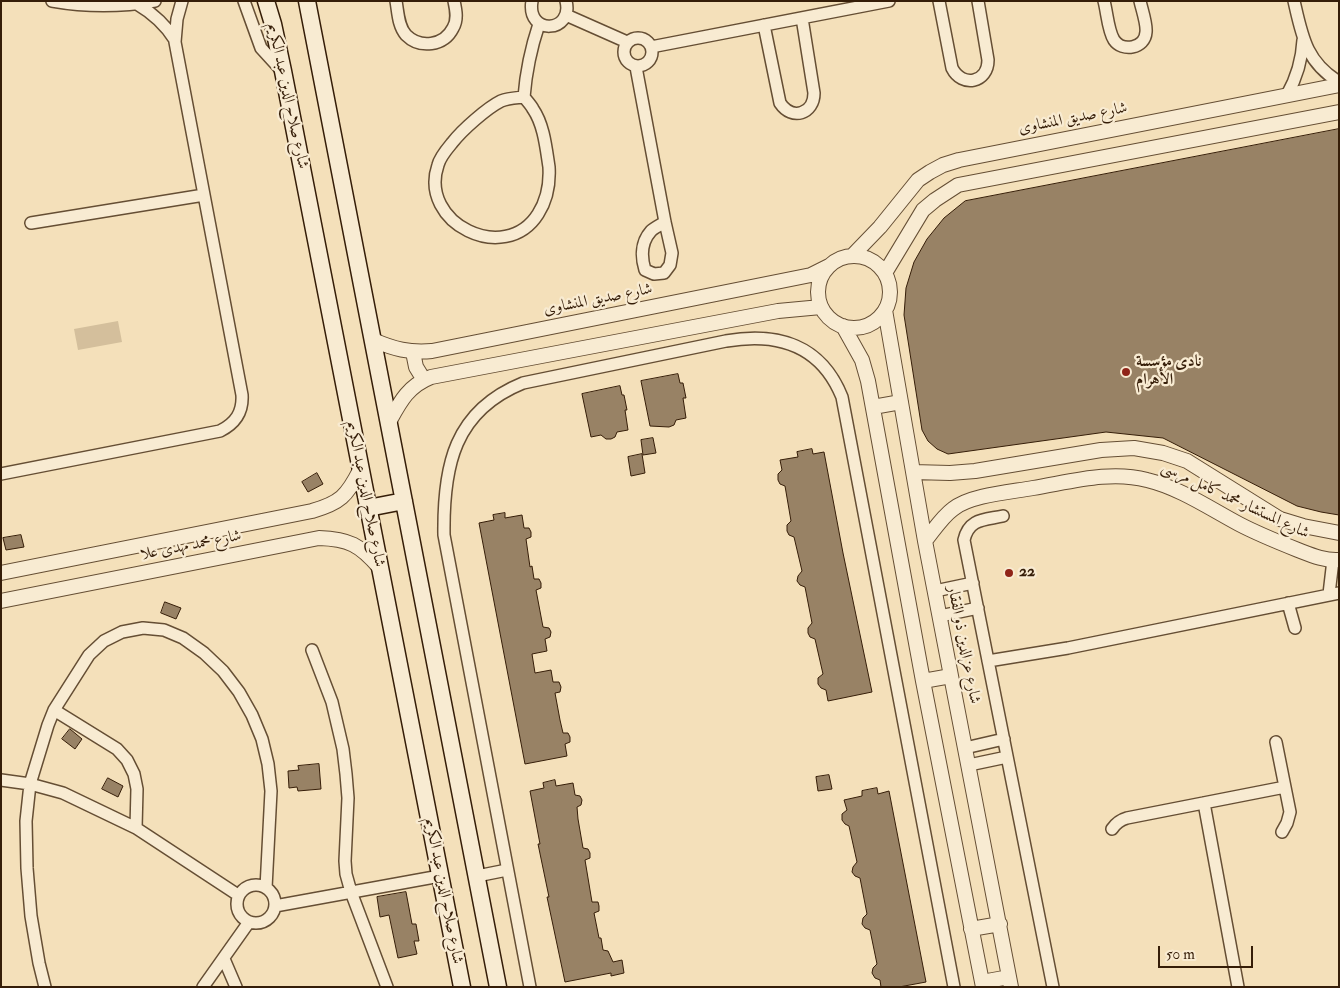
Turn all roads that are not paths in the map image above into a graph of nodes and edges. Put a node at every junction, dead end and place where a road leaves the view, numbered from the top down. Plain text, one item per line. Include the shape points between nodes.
1 (52, 1) edge
2 (154, 1) edge
3 (182, 1) edge
4 (244, 1) edge
5 (266, 1) edge
6 (307, 1) edge
7 (396, 1) edge
8 (454, 1) edge
9 (532, 1) edge
10 (566, 1) edge
11 (889, 1) edge
12 (939, 1) edge
13 (978, 1) edge
14 (1104, 1) edge
15 (1140, 1) edge
16 (1294, 1) edge
17 (137, 4) junction
18 (566, 15) junction
19 (802, 18) junction
20 (540, 24) junction
21 (764, 25) junction
22 (1303, 40) junction
23 (175, 42) junction
24 (628, 42) junction
25 (651, 47) junction
26 (636, 67) junction
27 (283, 71) junction
28 (1339, 84) edge
29 (1287, 94) junction
30 (524, 97) junction
31 (1339, 112) edge
32 (204, 195) junction
33 (665, 222) dead end
34 (31, 223) dead end
35 (852, 256) junction
36 (829, 266) junction
37 (885, 274) junction
38 (821, 307) junction
39 (885, 310) junction
40 (843, 326) junction
41 (373, 340) junction
42 (618, 342) junction
43 (413, 352) junction
44 (622, 362) junction
45 (424, 380) junction
46 (901, 402) junction
47 (873, 407) junction
48 (389, 422) junction
49 (360, 470) junction
50 (913, 472) junction
51 (1, 474) edge
52 (404, 501) junction
53 (368, 508) junction
54 (1003, 516) dead end
55 (1339, 533) edge
56 (925, 541) junction
57 (1336, 560) edge
58 (379, 568) junction
59 (1, 573) edge
60 (973, 583) junction
61 (935, 591) junction
62 (1334, 593) edge
63 (1, 602) edge
64 (1288, 602) junction
65 (978, 608) junction
66 (940, 616) junction
67 (1295, 628) dead end
68 (312, 650) dead end
69 (988, 661) junction
70 (952, 676) junction
71 (923, 681) junction
72 (54, 710) junction
73 (1004, 739) junction
74 (1276, 742) dead end
75 (966, 748) junction
76 (1008, 758) junction
77 (969, 765) junction
78 (1, 780) edge
79 (30, 784) junction
80 (1285, 787) junction
81 (1204, 803) junction
82 (136, 828) junction
83 (1112, 829) dead end
84 (1282, 832) dead end
85 (507, 870) junction
86 (440, 876) junction
87 (477, 876) junction
88 (266, 888) junction
89 (351, 892) junction
90 (238, 895) junction
91 (275, 906) junction
92 (249, 922) junction
93 (1000, 924) junction
94 (971, 928) junction
95 (224, 958) junction
96 (1010, 982) edge
97 (982, 984) edge
98 (45, 987) edge
99 (203, 987) edge
100 (236, 987) edge
101 (387, 987) edge
102 (462, 987) edge
103 (498, 987) edge
104 (530, 987) edge
105 (954, 987) edge
106 (1053, 987) edge
107 (1238, 987) edge

1 - 17 street via 95,6
2 - 17 street
3 - 23 street
4 - 27 street via 262,48
5 - 27 main road, شارع صلاح الدين عبد الكريم
6 - 41 main road
7 - 8 street via 401,26 406,34 422,44 440,42 448,36 456,20
9 - 20 street via 532,14
10 - 18 street
11 - 19 street
12 - 13 street via 952,68 958,77 968,81 983,75 988,65
14 - 15 street via 1114,41 1130,48 1141,43 1146,32
16 - 22 street
17 - 23 street via 159,20
18 - 20 street via 558,24
18 - 24 street
19 - 21 street
19 - 21 street via 814,99 802,113 789,112 780,103
20 - 30 street via 528,64
21 - 25 street
22 - 28 street via 1319,67
22 - 29 street via 1298,70
23 - 32 street
24 - 25 street via 640,38
24 - 26 street via 624,50 625,59
25 - 26 street via 649,61
26 - 33 street
27 - 49 main road, شارع صلاح الدين عبد الكريم
28 - 29 street, شارع صديق المنشاوى
29 - 35 street, شارع صديق المنشاوى via 943,165 918,180
30 - 30 street via 500,102 470,124 438,163 434,179 437,195 455,223 470,232 486,237 504,237 534,221 543,206 548,190 547,157 540,123
31 - 37 street via 958,185 923,210
32 - 34 street
32 - 51 street via 242,395 240,413 235,420 220,431
35 - 36 street
35 - 37 street via 865,257
36 - 38 street via 821,278 818,293
36 - 43 street, شارع صديق المنشاوى via 810,275 432,351
37 - 39 street via 890,292
38 - 40 street via 834,322
38 - 42 street via 778,311
39 - 40 street via 867,326
39 - 46 street, شارع عزالدين ذو الفقار
40 - 47 street via 862,360
41 - 43 street, شارع صديق المنشاوى via 397,350
41 - 48 main road
42 - 44 street
42 - 45 street
43 - 45 street via 416,367
44 - 85 street via 537,379 498,395 467,425 449,465 444,535
44 - 105 street via 740,338 767,339 792,344 807,352 822,364 837,384 845,409
45 - 48 street via 407,392
46 - 47 street
46 - 50 street, شارع عزالدين ذو الفقار
47 - 71 street
48 - 52 main road
49 - 53 main road, شارع صلاح الدين عبد الكريم
49 - 59 street, شارع محمد مهدى علا via 342,498 328,507
50 - 55 street, شارع المستشار محمد كامل مرسى via 975,471 1101,450 1134,448 1187,461 1280,519
50 - 56 street, شارع عزالدين ذو الفقار
52 - 53 main road
52 - 87 main road
53 - 58 main road, شارع صلاح الدين عبد الكريم
54 - 60 street via 977,521 966,532 964,540
56 - 57 street, شارع المستشار محمد كامل مرسى via 953,508 972,499 1129,476 1164,485 1266,536 1315,556
56 - 61 street, شارع عزالدين ذو الفقار
57 - 62 street
58 - 63 street, شارع محمد مهدى علا via 354,544 319,538
58 - 86 main road, شارع صلاح الدين عبد الكريم
60 - 61 street
60 - 65 street
61 - 66 street, شارع عزالدين ذو الفقار
62 - 64 street
64 - 67 street
64 - 69 street via 1078,646
65 - 66 street
65 - 69 street
66 - 70 street, شارع عزالدين ذو الفقار
68 - 89 street via 332,702 343,749 348,798 345,861
69 - 73 street
70 - 71 street
70 - 75 street, شارع عزالدين ذو الفقار
71 - 94 street
72 - 79 street
72 - 82 street via 117,749 127,760 137,789
72 - 88 street via 89,656 104,641 122,632 143,628 164,630 183,638 204,653 239,692 262,739 271,791
73 - 75 street
73 - 76 street
74 - 80 street
75 - 77 street, شارع عزالدين ذو الفقار
76 - 77 street
76 - 106 street
77 - 93 street, شارع عزالدين ذو الفقار
78 - 79 street
79 - 82 street via 63,793
79 - 98 street via 26,820 27,868 31,916
80 - 81 street
80 - 84 street via 1290,812
81 - 83 street via 1127,818 1120,820
81 - 107 street
82 - 90 street
85 - 87 street
85 - 104 street
86 - 89 street
86 - 102 main road, شارع صلاح الدين عبد الكريم
87 - 103 main road
88 - 90 street via 248,886
88 - 91 street via 273,895
89 - 91 street
89 - 101 street
90 - 92 street via 238,911
91 - 92 street via 266,921
92 - 95 street
93 - 94 street
93 - 96 street, شارع عزالدين ذو الفقار
94 - 97 street
95 - 99 street
95 - 100 street
96 - 97 street

